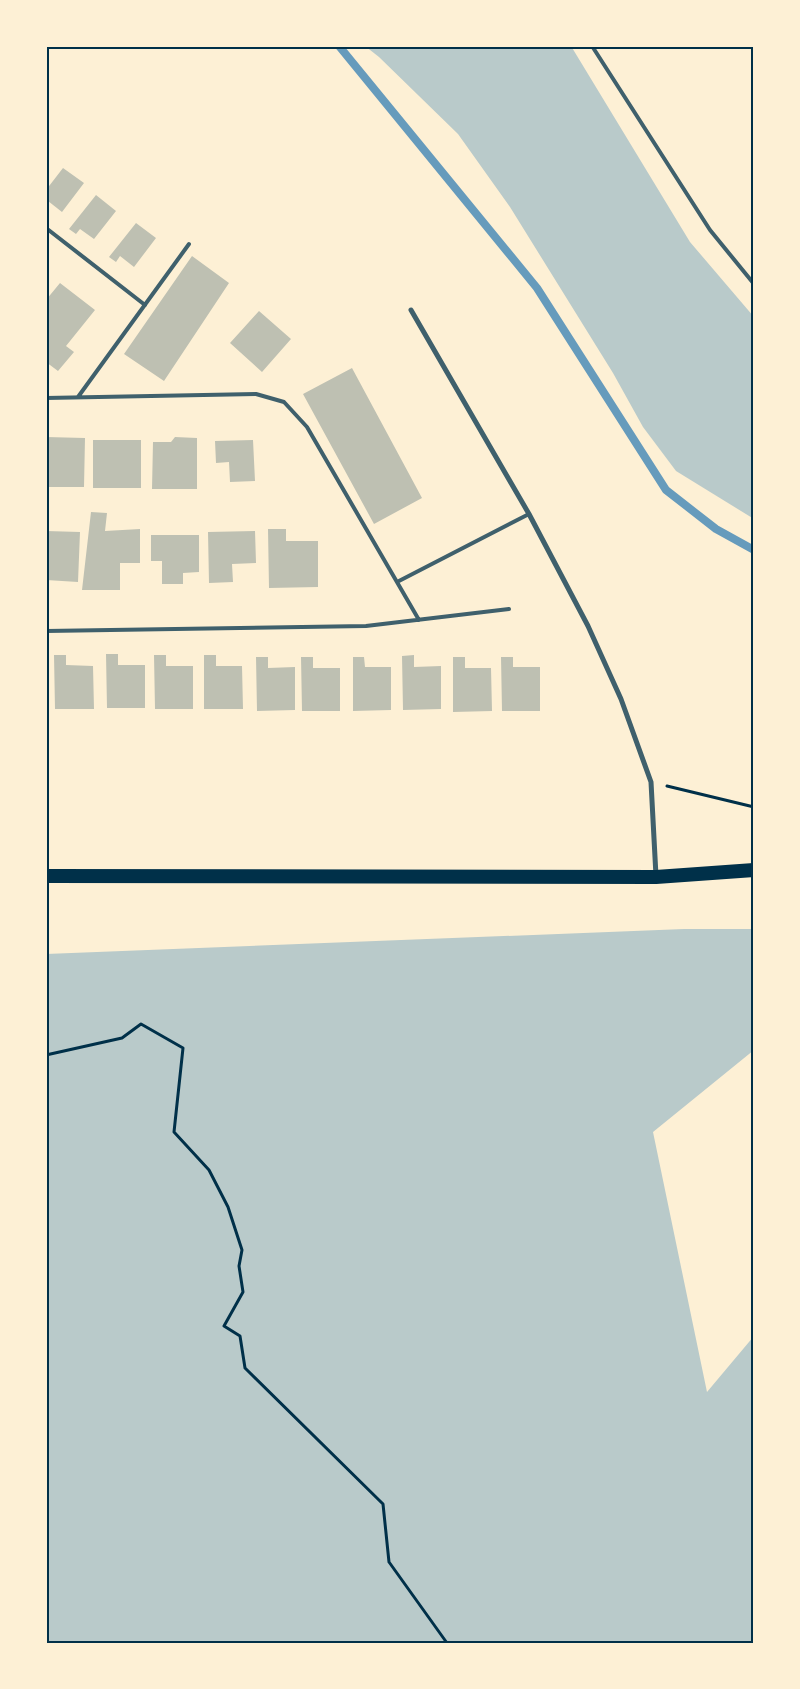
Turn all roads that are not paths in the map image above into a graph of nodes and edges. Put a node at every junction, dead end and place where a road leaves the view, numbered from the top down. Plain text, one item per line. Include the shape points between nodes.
1 (592, 46) edge
2 (46, 228) edge
3 (189, 244) dead end
4 (754, 284) edge
5 (145, 305) junction
6 (411, 310) dead end
7 (78, 397) junction
8 (46, 398) edge
9 (529, 514) junction
10 (397, 582) junction
11 (509, 609) dead end
12 (419, 620) junction
13 (46, 631) edge
14 (754, 870) edge
15 (46, 876) edge
16 (656, 877) junction

1 - 4 lane via 710,230
2 - 5 lane
3 - 5 lane
5 - 7 lane
6 - 9 street
7 - 8 lane
7 - 10 lane via 256,394 284,402 307,426
9 - 10 lane
9 - 16 street via 588,626 621,699 651,782
10 - 12 lane
11 - 12 lane
12 - 13 lane via 366,626
14 - 16 highway
15 - 16 highway

